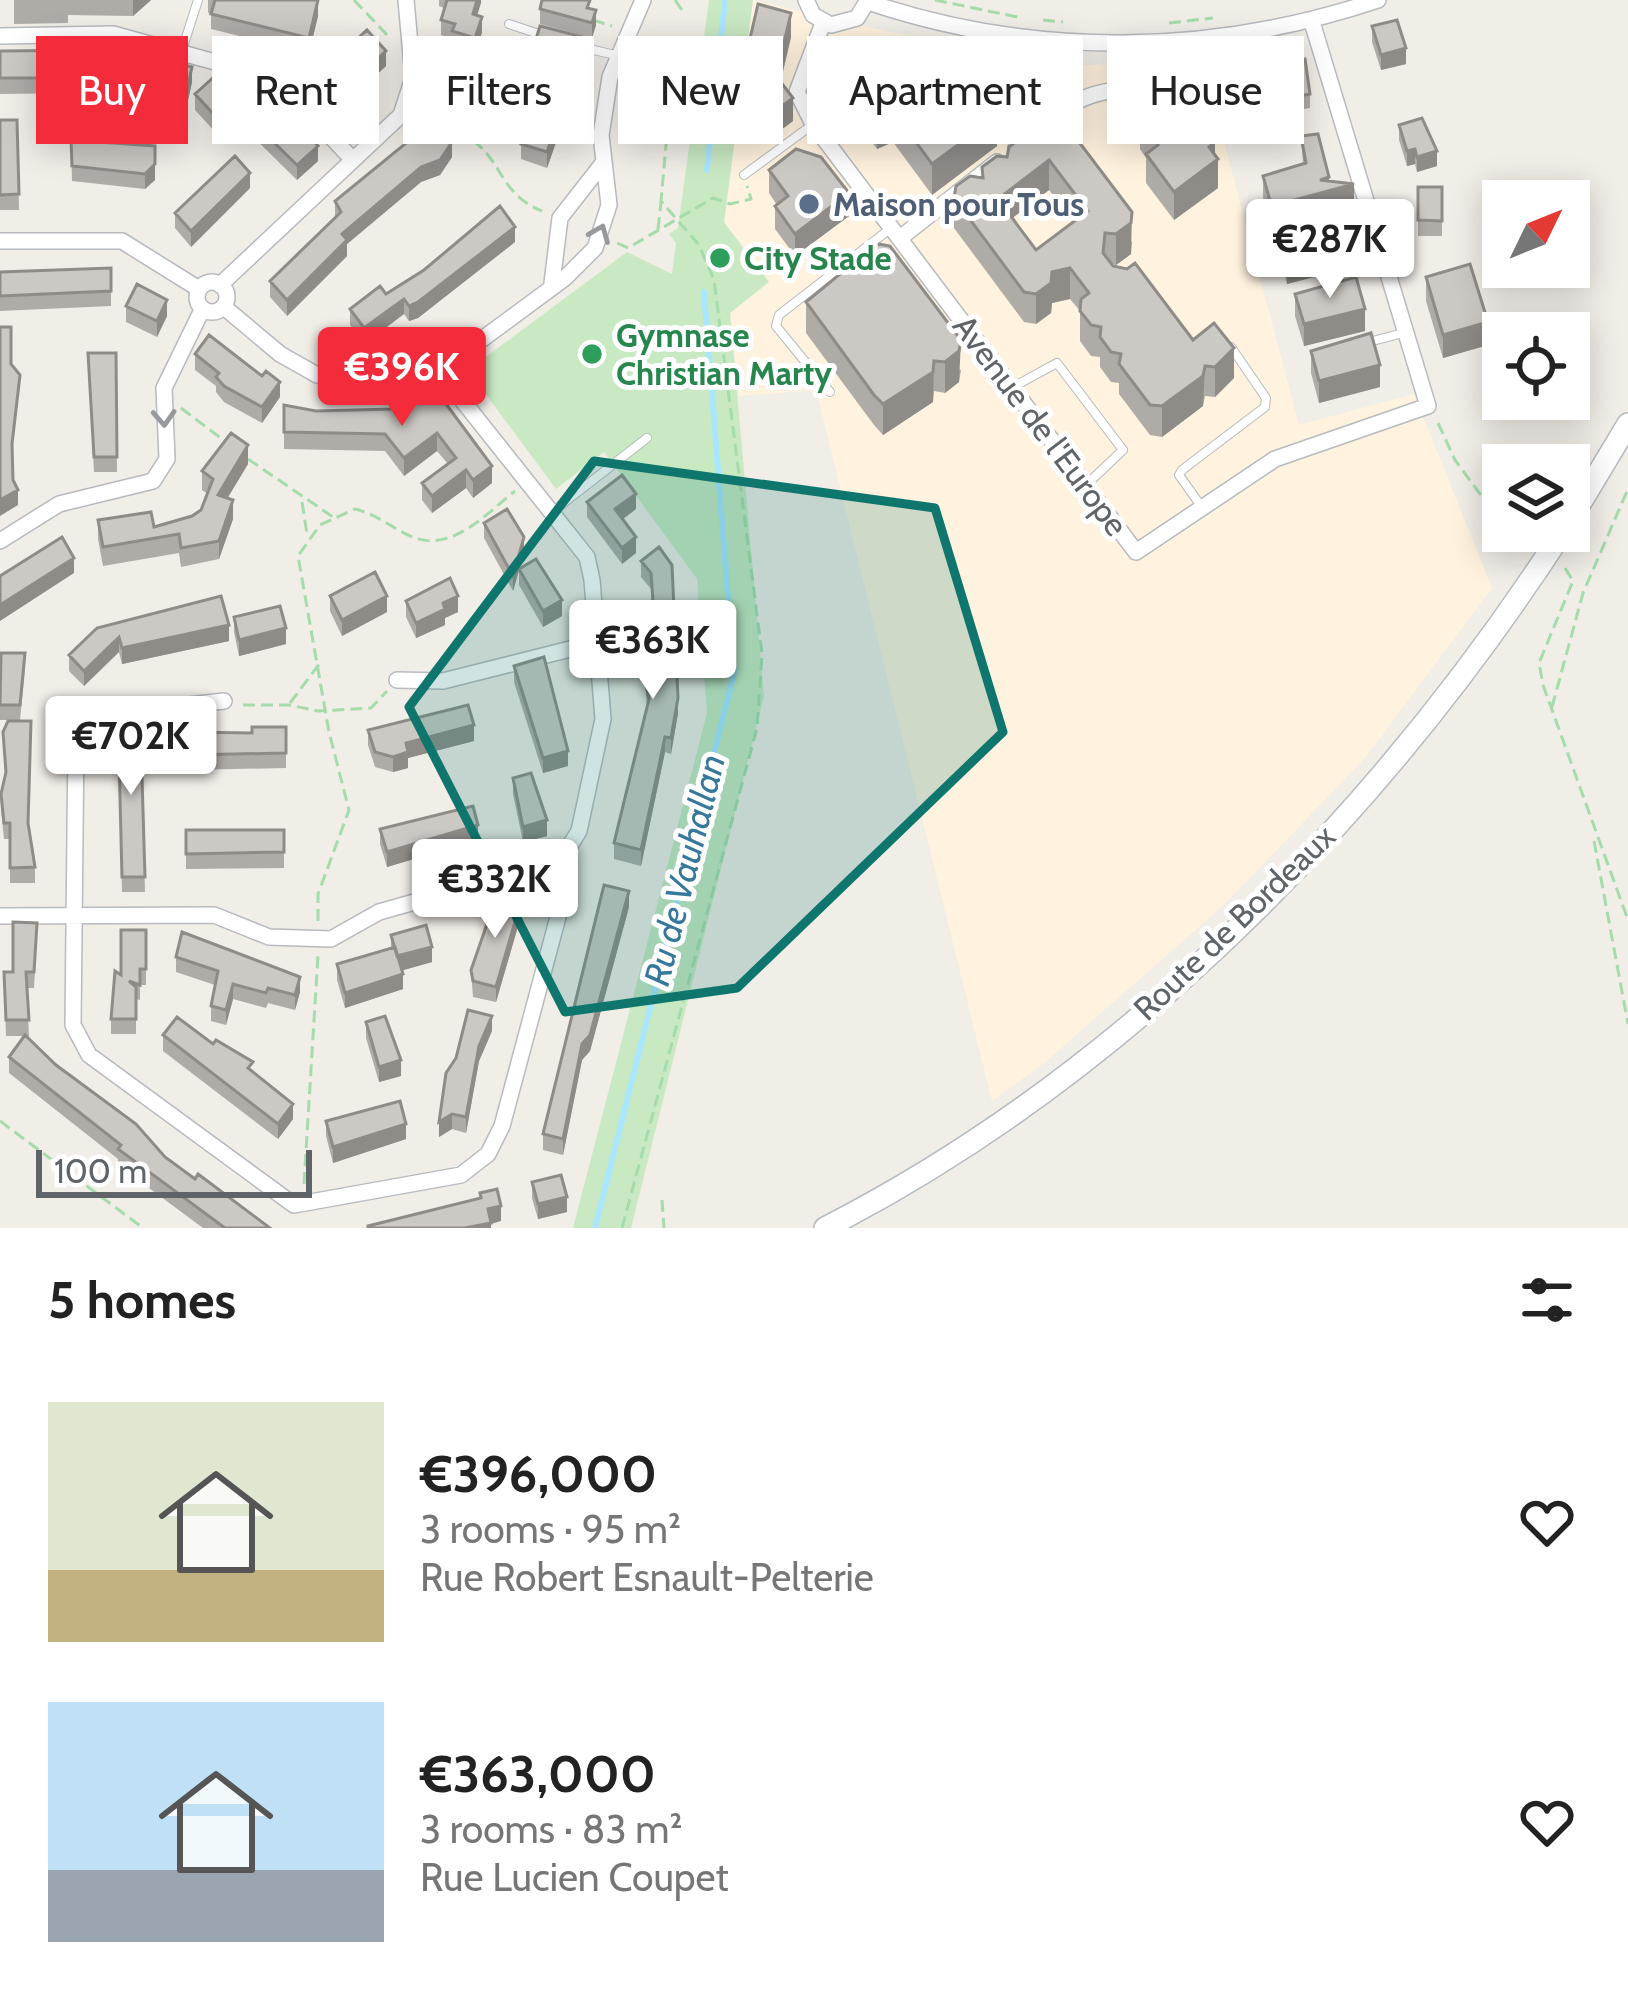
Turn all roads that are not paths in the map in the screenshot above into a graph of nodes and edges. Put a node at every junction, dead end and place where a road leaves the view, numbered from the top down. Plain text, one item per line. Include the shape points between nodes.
1 (198, 0) edge
2 (406, 0) edge
3 (643, 0) edge
4 (806, 0) edge
5 (1378, 0) edge
6 (868, 1) edge
7 (1312, 22) junction
8 (823, 23) junction
9 (509, 24) dead end
10 (0, 36) edge
11 (122, 36) edge
12 (186, 36) edge
13 (546, 36) edge
14 (818, 36) edge
15 (188, 51) edge
16 (594, 51) edge
17 (616, 58) junction
18 (807, 65) edge
19 (807, 111) edge
20 (807, 129) edge
21 (829, 144) edge
22 (1021, 144) edge
23 (353, 160) junction
24 (603, 163) junction
25 (744, 175) road end
26 (1370, 216) junction
27 (1319, 230) edge
28 (896, 233) junction
29 (0, 241) edge
30 (552, 283) junction
31 (220, 285) junction
32 (199, 289) junction
33 (224, 307) junction
34 (202, 310) junction
35 (1218, 328) edge
36 (1405, 333) junction
37 (1352, 346) edge
38 (439, 371) junction
39 (1012, 388) junction
40 (830, 392) dead end
41 (1628, 424) edge
42 (647, 438) dead end
43 (1085, 486) junction
44 (1590, 487) edge
45 (1202, 508) junction
46 (551, 513) junction
47 (0, 541) edge
48 (1548, 552) edge
49 (594, 643) junction
50 (397, 680) road end
51 (224, 701) road end
52 (553, 873) junction
53 (0, 916) edge
54 (73, 917) junction
55 (825, 1228) edge

1 - 12 lane
2 - 23 street via 408,103
3 - 17 street
4 - 8 street
5 - 7 street
6 - 7 street via 996,36 1088,45
6 - 8 street via 848,23
7 - 26 street
8 - 14 street, Avenue de l'Europe
9 - 13 lane
10 - 11 street
15 - 23 street via 277,79
16 - 17 lane
17 - 24 street
18 - 19 street, Avenue de l'Europe via 797,92
20 - 25 lane
21 - 28 street, Avenue de l'Europe
22 - 28 street
23 - 31 street
24 - 30 street via 560,218
30 -> 24 street via 584,261 602,235 609,205
26 - 27 lane
26 - 36 street
28 - 39 street, Avenue de l'Europe
28 - 40 lane via 779,315 776,326
29 - 32 street via 122,242
30 - 38 street
31 - 32 street
31 - 33 street
32 - 34 street
33 - 34 street
33 - 38 street via 317,375 386,381
34 -> 47 street via 163,400 166,459 153,481 59,504
35 - 45 lane via 1266,398 1265,407 1179,475
36 - 37 lane
36 - 45 street, Avenue de l'Europe via 1428,406 1275,459
38 - 46 street
39 - 43 street, Avenue de l'Europe
39 - 43 lane via 1057,363 1123,450
41 - 44 main road
42 - 46 lane
43 - 45 street, Avenue de l'Europe via 1136,552
46 - 49 street via 586,557
48 - 55 main road, Route de Bordeaux via 1424,724 1228,934 1039,1094
49 - 50 street via 443,681
49 - 52 street via 603,719 579,831
51 - 54 street via 111,714 76,736
52 - 54 street via 521,872 379,912 343,936 318,940 269,937 214,914
52 - 54 street via 558,917 488,1154 461,1175 295,1205 89,1055 73,1025
53 - 54 street

